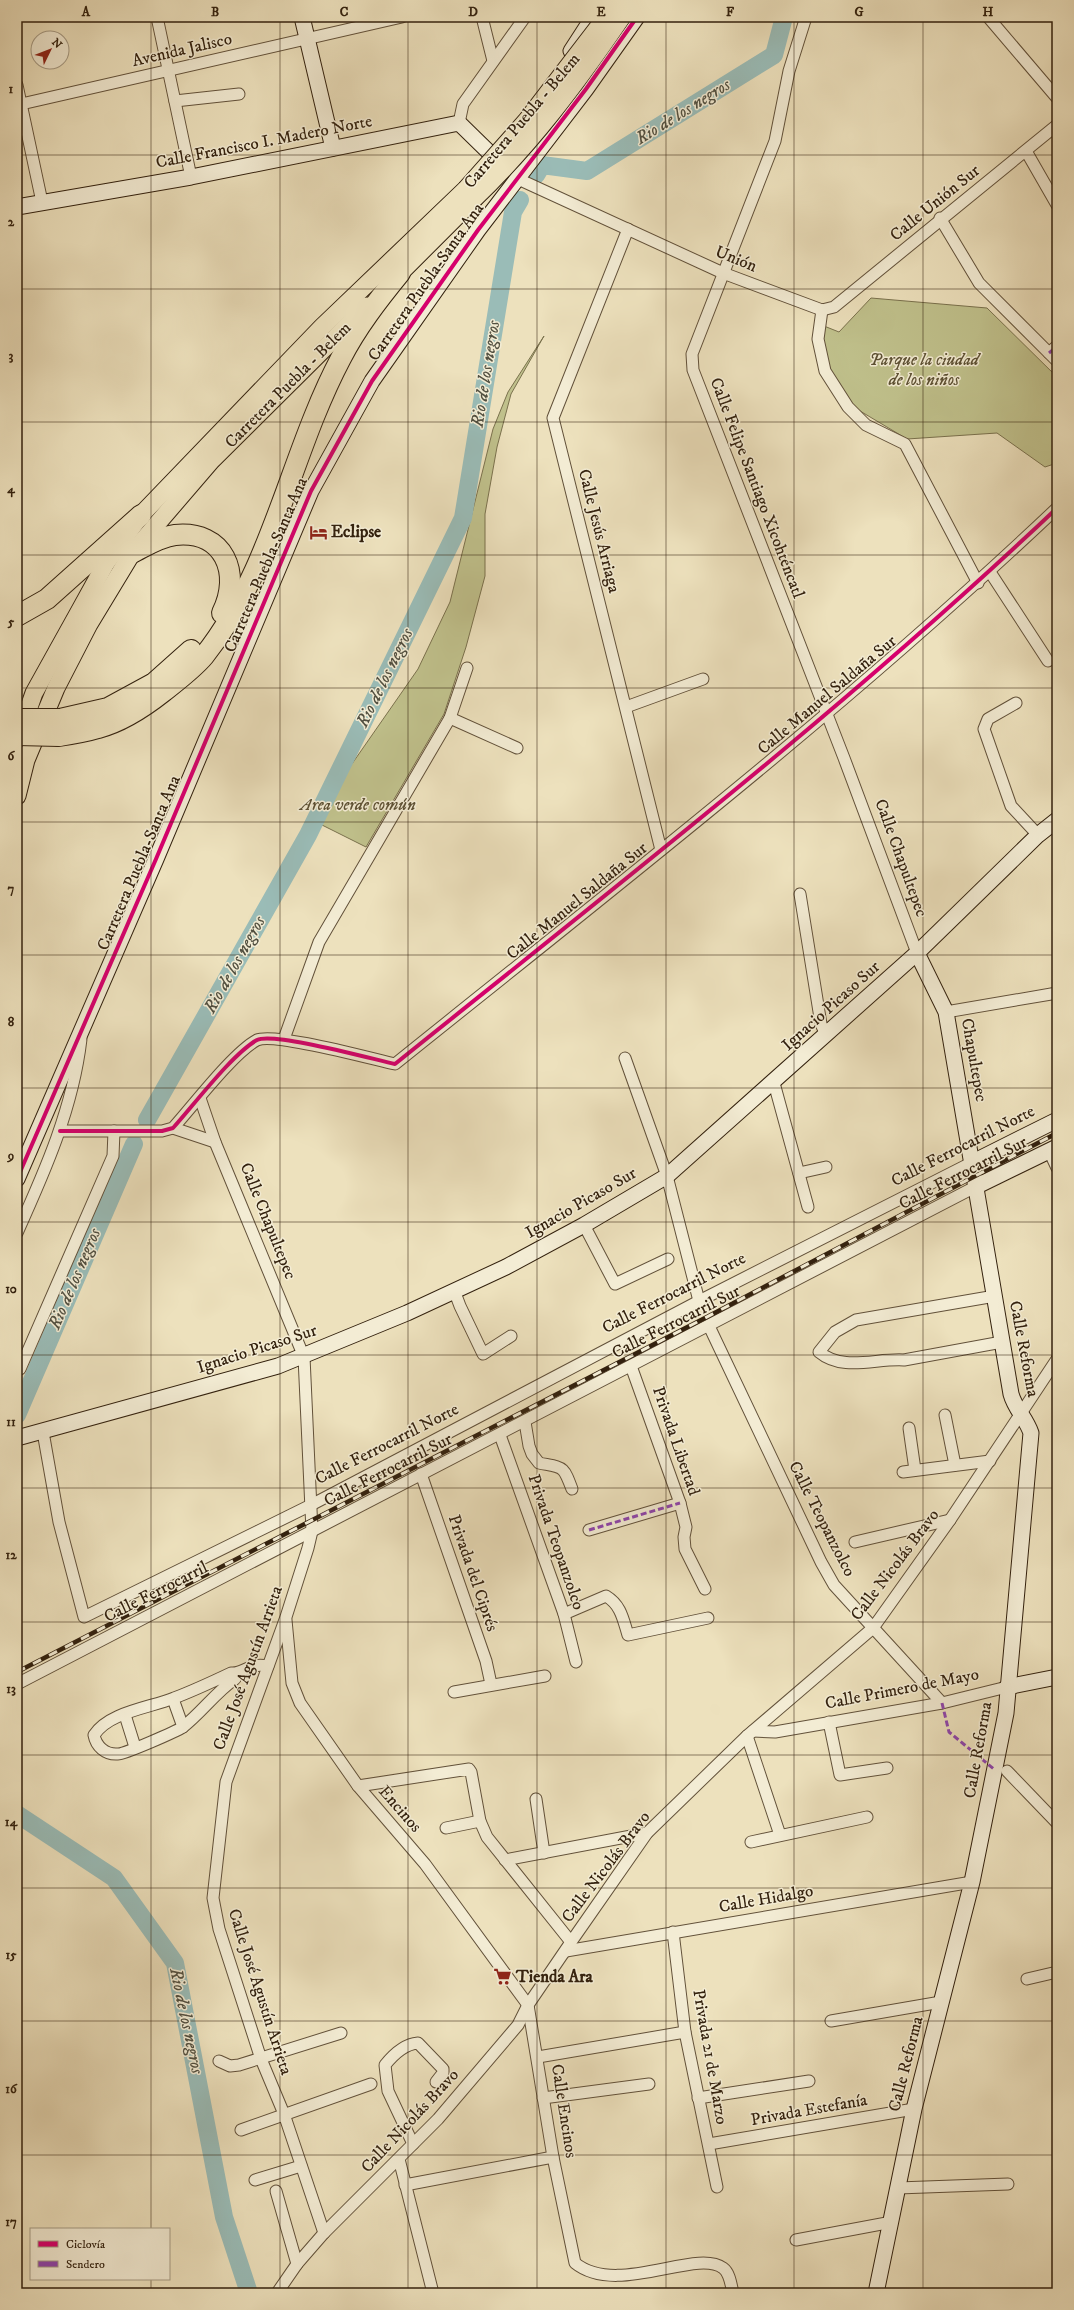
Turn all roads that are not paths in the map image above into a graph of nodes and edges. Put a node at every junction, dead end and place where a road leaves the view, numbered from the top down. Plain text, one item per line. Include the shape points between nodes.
1 (157, 17) edge
2 (302, 17) edge
3 (402, 17) edge
4 (482, 17) edge
5 (526, 17) edge
6 (622, 17) edge
7 (637, 17) edge
8 (806, 17) edge
9 (988, 17) edge
10 (597, 18) edge
11 (307, 39) junction
12 (493, 62) junction
13 (168, 70) junction
14 (17, 86) edge
15 (239, 94) dead end
16 (1057, 98) edge
17 (175, 101) junction
18 (19, 104) edge
19 (459, 123) junction
20 (1057, 124) edge
21 (333, 148) junction
22 (1026, 151) junction
23 (191, 177) junction
24 (516, 178) junction
25 (1054, 193) edge
26 (470, 194) junction
27 (42, 202) junction
28 (1057, 205) edge
29 (17, 207) edge
30 (940, 218) junction
31 (628, 229) junction
32 (400, 273) junction
33 (723, 273) junction
34 (822, 310) junction
35 (1053, 349) edge
36 (1057, 361) edge
37 (1057, 508) edge
38 (141, 515) junction
39 (132, 553) junction
40 (990, 572) junction
41 (978, 583) junction
42 (17, 616) edge
43 (1048, 661) dead end
44 (467, 668) dead end
45 (703, 679) dead end
46 (1016, 703) dead end
47 (626, 707) junction
48 (826, 714) junction
49 (450, 718) junction
50 (17, 719) edge
51 (60, 728) junction
52 (17, 735) edge
53 (17, 740) edge
54 (517, 748) dead end
55 (17, 796) edge
56 (1057, 820) edge
57 (1038, 835) junction
58 (661, 850) junction
59 (800, 894) dead end
60 (917, 953) junction
61 (1057, 992) edge
62 (946, 1012) junction
63 (83, 1025) junction
64 (826, 1036) junction
65 (284, 1039) junction
66 (626, 1058) dead end
67 (774, 1083) junction
68 (200, 1098) junction
69 (1057, 1120) edge
70 (173, 1128) junction
71 (60, 1131) junction
72 (114, 1131) junction
73 (215, 1142) junction
74 (1053, 1149) edge
75 (973, 1162) junction
76 (826, 1167) dead end
77 (1057, 1168) edge
78 (799, 1173) junction
79 (667, 1176) junction
80 (17, 1180) edge
81 (977, 1186) junction
82 (808, 1207) dead end
83 (584, 1225) junction
84 (17, 1233) edge
85 (668, 1259) dead end
86 (454, 1290) junction
87 (995, 1296) junction
88 (699, 1300) junction
89 (709, 1326) junction
90 (511, 1336) dead end
91 (1002, 1342) junction
92 (304, 1357) junction
93 (1057, 1359) edge
94 (632, 1366) junction
95 (20, 1369) dead end
96 (1021, 1414) junction
97 (945, 1415) dead end
98 (525, 1422) junction
99 (909, 1428) dead end
100 (43, 1432) junction
101 (500, 1435) junction
102 (17, 1438) edge
103 (990, 1461) junction
104 (955, 1465) junction
105 (915, 1470) junction
106 (903, 1472) dead end
107 (422, 1474) junction
108 (572, 1489) dead end
109 (680, 1503) junction
110 (311, 1505) junction
111 (950, 1520) junction
112 (589, 1530) dead end
113 (312, 1531) junction
114 (855, 1542) dead end
115 (705, 1589) dead end
116 (564, 1614) junction
117 (286, 1617) junction
118 (708, 1618) dead end
119 (872, 1628) junction
120 (576, 1662) dead end
121 (268, 1666) junction
122 (545, 1676) dead end
123 (1057, 1677) edge
124 (17, 1684) edge
125 (490, 1684) junction
126 (215, 1687) junction
127 (1007, 1687) junction
128 (454, 1692) dead end
129 (173, 1699) junction
130 (942, 1703) junction
131 (125, 1715) junction
132 (829, 1722) junction
133 (183, 1727) junction
134 (750, 1734) junction
135 (134, 1747) junction
136 (887, 1768) dead end
137 (1007, 1771) dead end
138 (358, 1786) junction
139 (536, 1799) dead end
140 (867, 1817) dead end
141 (480, 1822) junction
142 (1057, 1823) edge
143 (446, 1828) dead end
144 (647, 1833) junction
145 (780, 1835) junction
146 (751, 1842) dead end
147 (544, 1853) junction
148 (505, 1860) junction
149 (972, 1882) junction
150 (673, 1932) junction
151 (568, 1946) junction
152 (1057, 1972) edge
153 (1027, 1979) dead end
154 (941, 2002) junction
155 (528, 2005) junction
156 (831, 2021) dead end
157 (685, 2032) junction
158 (342, 2033) dead end
159 (538, 2057) junction
160 (261, 2059) junction
161 (219, 2061) dead end
162 (809, 2081) dead end
163 (436, 2082) dead end
164 (371, 2084) dead end
165 (649, 2084) dead end
166 (543, 2098) junction
167 (698, 2098) junction
168 (914, 2109) junction
169 (284, 2114) junction
170 (241, 2130) dead end
171 (413, 2144) junction
172 (709, 2144) junction
173 (553, 2157) junction
174 (399, 2159) junction
175 (302, 2166) junction
176 (255, 2180) dead end
177 (1008, 2184) dead end
178 (406, 2185) junction
179 (717, 2187) dead end
180 (898, 2188) junction
181 (276, 2191) dead end
182 (892, 2222) junction
183 (324, 2233) junction
184 (796, 2240) dead end
185 (297, 2264) junction
186 (277, 2293) edge
187 (433, 2293) edge
188 (733, 2293) edge
189 (876, 2293) edge

1 - 13 street
2 - 11 main road
3 - 11 street, Avenida Jalisco
4 - 12 street
5 - 12 street
6 - 26 main road, Carretera Puebla - Belem, bridge via 561,104 524,148
7 - 24 main road, Carretera Puebla-Santa Ana via 586,89
8 - 33 street, Calle Felipe Santiago Xicohténcatl via 789,71 775,141
9 - 16 street
10 - 26 main road, Carretera Puebla - Belem, bridge via 554,85
11 - 13 street, Avenida Jalisco
11 - 21 main road
12 - 19 street via 463,104
13 - 17 street
13 - 18 street, Avenida Jalisco
14 - 18 street
15 - 17 street
17 - 23 street
18 - 27 street
19 - 21 main road, Calle Francisco I. Madero Norte
19 - 24 main road
20 - 22 street, Calle Unión Sur
21 - 23 main road, Calle Francisco I. Madero Norte
22 - 25 street
22 - 30 street, Calle Unión Sur
23 - 27 main road, Calle Francisco I. Madero Norte
24 - 31 street, Unión
24 - 63 main road, Carretera Puebla-Santa Ana via 372,380 311,491
25 - 28 street
26 - 32 main road, Carretera Puebla - Belem
26 - 38 main road, Carretera Puebla - Belem via 322,327
27 - 29 main road, Calle Francisco I. Madero Norte
30 - 34 street, Calle Unión Sur via 834,307
30 - 35 street via 979,283
31 - 33 street, Unión
31 - 47 street, Calle Jesús Arriaga via 553,418
32 - 39 main road, Carretera Puebla - Belem via 212,462
32 - 51 highway via 367,316 341,358 320,405 266,546 225,626 207,651 178,680 141,709 99,728
33 - 34 street, Unión
33 - 48 street, Calle Felipe Santiago Xicohténcatl via 692,354 693,370
34 - 41 street via 818,340 825,371 848,407 866,425 905,444
35 - 36 street
37 - 40 street, Calle Manuel Saldaña Sur
38 - 42 highway via 47,599
38 - 53 main road, Carretera Puebla - Belem via 106,563 34,693
39 - 51 highway via 159,539 174,536 189,535 208,539 221,551 228,566 231,586 228,600 220,616 199,642 154,682 108,708
39 - 55 main road, Carretera Puebla - Belem via 89,624 56,688 26,760
40 - 41 street, Calle Manuel Saldaña Sur
40 - 43 street
41 - 48 street, Calle Manuel Saldaña Sur
44 - 49 street
45 - 47 street
46 - 57 street via 988,719 984,729 1011,806
47 - 58 street, Calle Jesús Arriaga
48 - 58 street, Calle Manuel Saldaña Sur
48 - 60 street, Calle Chapultepec
49 - 54 street
49 - 65 street via 319,942
50 - 51 highway, bridge
51 - 52 highway, bridge
56 - 57 main road, Ignacio Picaso Sur
57 - 60 main road, Ignacio Picaso Sur
58 - 65 street, Calle Manuel Saldaña Sur via 395,1064
59 - 64 street via 821,1024
60 - 62 main road, Calle Chapultepec
60 - 64 main road, Ignacio Picaso Sur
61 - 62 street
62 - 75 main road, Chapultepec
63 - 71 street via 78,1070
63 - 80 main road, Carretera Puebla-Santa Ana
64 - 67 main road, Ignacio Picaso Sur
65 - 68 street, Calle Manuel Saldaña Sur via 258,1040 240,1055
66 - 79 street
67 - 78 street
67 - 79 main road, Ignacio Picaso Sur
68 - 70 street, Calle Manuel Saldaña Sur
68 - 73 street, Calle Chapultepec
69 - 75 main road, Calle Ferrocarril Norte
70 - 72 street via 162,1131
70 - 73 street
71 - 72 street
71 - 84 street
72 - 95 street via 113,1156 110,1164
73 - 92 street, Calle Chapultepec
74 - 77 street
74 - 81 main road, Calle Ferrocarril Sur
75 - 81 main road, Calle Reforma
75 - 88 street, Calle Ferrocarril Norte
76 - 78 street
78 - 82 street
79 - 83 main road, Ignacio Picaso Sur
79 - 88 street
81 - 87 main road, Calle Reforma
81 - 89 street, Calle Ferrocarril Sur
83 - 85 street via 615,1284
83 - 86 main road, Ignacio Picaso Sur via 506,1267
86 - 90 street via 483,1354
86 - 92 main road, Ignacio Picaso Sur via 407,1314
87 - 91 main road, Calle Reforma
87 - 91 street via 856,1320 835,1332 819,1352 835,1361 851,1364 887,1359 904,1360
88 - 110 street, Calle Ferrocarril Norte
89 - 94 street, Calle Ferrocarril Sur
89 - 119 street, Calle Teopanzolco via 821,1562 834,1585
91 - 96 main road, Calle Reforma via 1010,1394 1014,1406
92 - 100 main road, Ignacio Picaso Sur
92 - 110 street, Calle Chapultepec
93 - 96 street, Calle Nicolás Bravo
94 - 98 street, Calle Ferrocarril Sur
94 - 109 street, Privada Libertad
96 - 103 street, Calle Nicolás Bravo
96 - 127 main road, Calle Reforma via 1031,1433
97 - 104 street
98 - 101 street, Calle Ferrocarril Sur
98 - 108 street via 532,1454 539,1463 561,1467
99 - 105 street
100 - 102 main road, Ignacio Picaso Sur
100 - 110 street, Calle Ferrocarril via 59,1522 84,1617
101 - 107 street, Calle Ferrocarril Sur
101 - 116 street, Privada Teopanzolco
103 - 104 street
103 - 111 street, Calle Nicolás Bravo
104 - 105 street
105 - 106 street
107 - 113 street, Calle Ferrocarril Sur
107 - 125 street, Privada del Ciprés via 486,1661
109 - 112 street
109 - 115 street, Privada Libertad via 686,1528 684,1549
110 - 113 street, Calle José Agustín Arrieta
111 - 114 street
111 - 119 street, Calle Nicolás Bravo
113 - 117 street, Calle José Agustín Arrieta
113 - 124 street, Calle Ferrocarril
116 - 118 street via 606,1596 618,1607 628,1635
116 - 120 street, Privada Teopanzolco
117 - 121 street, Calle José Agustín Arrieta
117 - 138 street, Encinos via 292,1683 300,1703
119 - 130 street, Calle Teopanzolco
119 - 134 street, Calle Nicolás Bravo
121 - 126 street via 257,1664 231,1673
121 - 160 street, Calle José Agustín Arrieta via 226,1782 213,1898 219,1929
122 - 125 street
123 - 127 main road, Calle Primero de Mayo
125 - 128 street
126 - 129 street
126 - 133 street
127 - 130 street, Calle Primero de Mayo
127 - 149 main road, Calle Reforma via 1004,1720
129 - 131 street
129 - 133 street
130 - 132 street, Calle Primero de Mayo
131 - 135 street
131 - 135 street via 99,1727 94,1735 96,1744 105,1752 118,1754
132 - 134 street, Calle Primero de Mayo
132 - 136 street via 840,1775
133 - 135 street
134 - 144 street, Calle Nicolás Bravo
134 - 145 street
137 - 142 street
138 - 141 street via 466,1768 471,1772
138 - 155 street, Encinos via 425,1864
139 - 147 street
140 - 145 street
141 - 143 street
141 - 148 street via 487,1838
144 - 147 street
144 - 151 street, Calle Nicolás Bravo
145 - 146 street
147 - 148 street
148 - 151 street
149 - 150 street, Calle Hidalgo
149 - 154 main road, Calle Reforma
150 - 151 street, Calle Hidalgo
150 - 157 street, Privada 21 de Marzo
151 - 155 street, Calle Nicolás Bravo
152 - 153 street
154 - 156 street
154 - 168 main road, Calle Reforma
155 - 159 street, Calle Encinos
155 - 171 street, Calle Nicolás Bravo via 518,2025 438,2119
157 - 159 street
157 - 167 street, Privada 21 de Marzo
158 - 160 street
159 - 166 street, Calle Encinos
160 - 161 street via 230,2066
160 - 169 street, Calle José Agustín Arrieta
162 - 167 street
163 - 171 street via 443,2069 418,2043 411,2044 391,2057 385,2065 388,2091
164 - 169 street
165 - 166 street
166 - 173 street, Calle Encinos
167 - 172 street, Privada 21 de Marzo
168 - 172 street, Privada Estefanía
168 - 180 main road, Calle Reforma
169 - 170 street
169 - 175 street, Calle José Agustín Arrieta
171 - 174 street, Calle Nicolás Bravo
172 - 179 street, Privada 21 de Marzo
173 - 178 street
173 - 188 street, Calle Encinos via 573,2256 575,2263 580,2267 603,2275 631,2275 708,2262 723,2268 730,2278
174 - 178 street
174 - 183 street, Calle Nicolás Bravo
175 - 176 street
175 - 183 street, Calle José Agustín Arrieta
177 - 180 street
178 - 187 street
180 - 182 main road, Calle Reforma
181 - 185 street
182 - 184 street
182 - 189 main road, Calle Reforma
183 - 185 street, Calle Nicolás Bravo
185 - 186 street, Calle Nicolás Bravo

